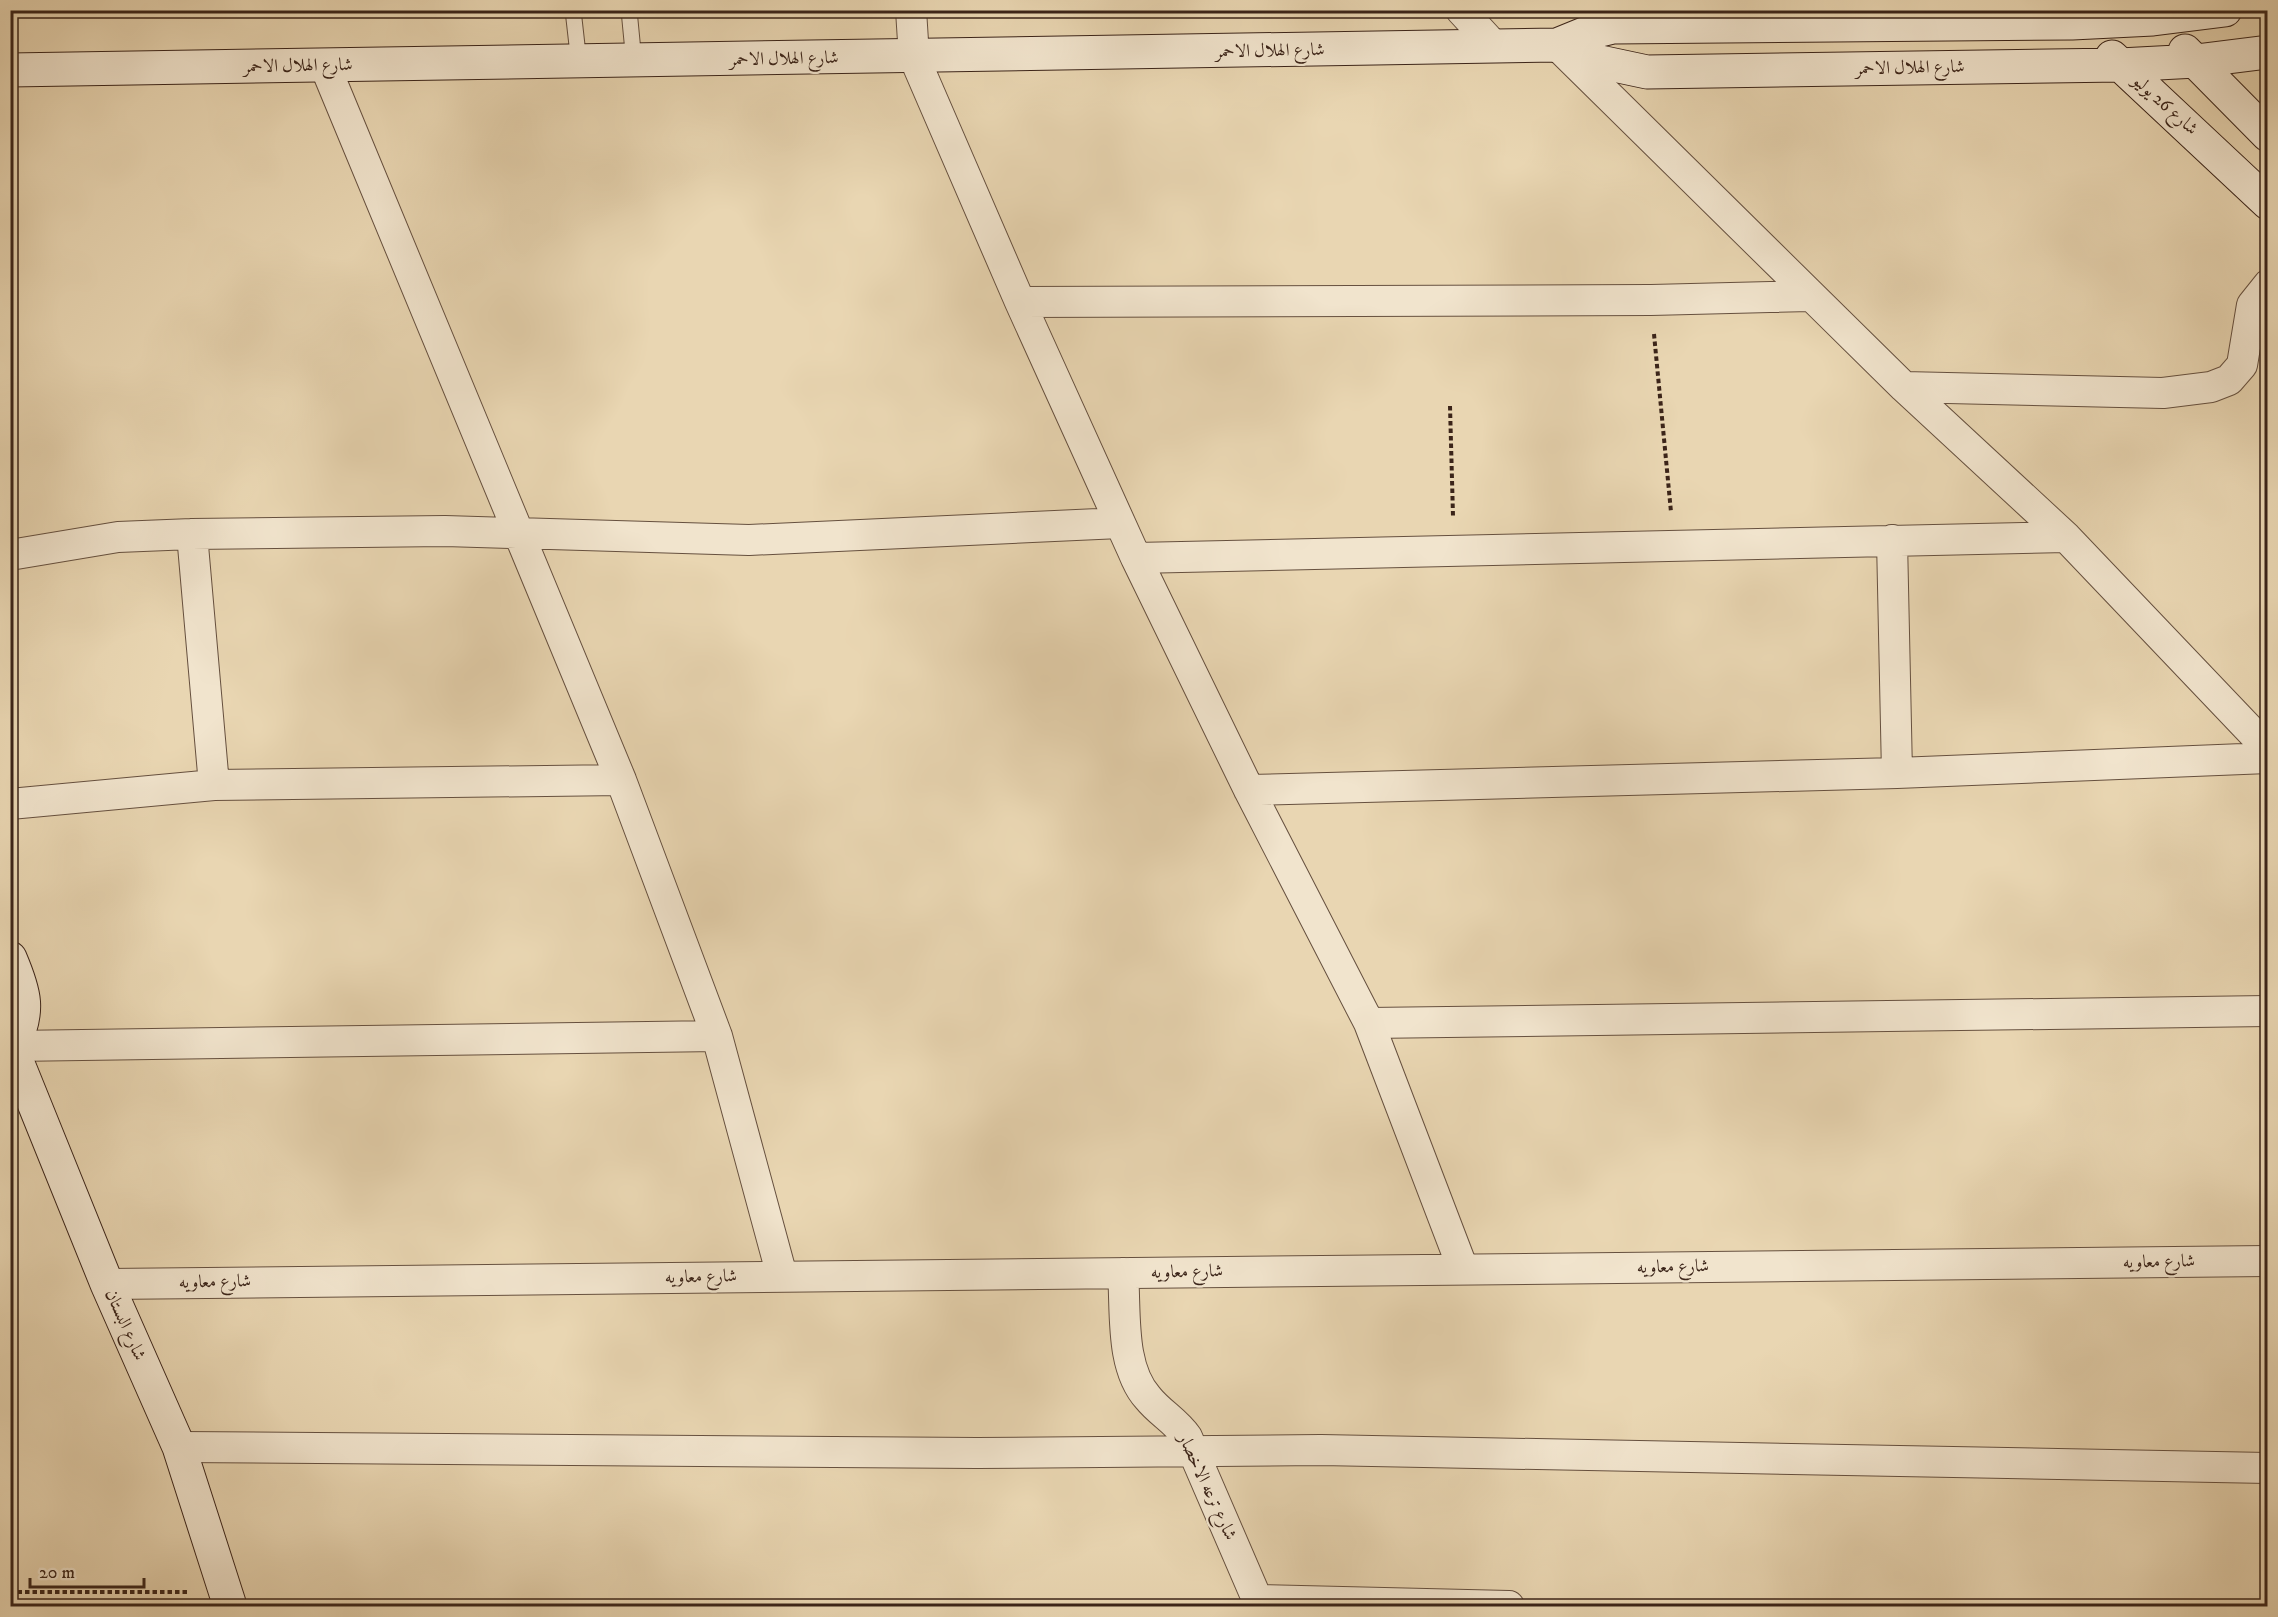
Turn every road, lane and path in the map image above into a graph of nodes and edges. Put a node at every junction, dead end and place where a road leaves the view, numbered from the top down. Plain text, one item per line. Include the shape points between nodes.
1 (573, 10) edge
2 (629, 10) edge
3 (911, 10) edge
4 (1461, 10) edge
5 (2225, 10) edge
6 (2149, 15) edge
7 (2066, 17) edge
8 (1557, 45) junction
9 (1494, 46) junction
10 (2268, 52) edge
11 (914, 57) junction
12 (2196, 61) junction
13 (634, 62) junction
14 (579, 63) junction
15 (2121, 65) junction
16 (325, 66) junction
17 (10, 70) edge
18 (2268, 135) edge
19 (2268, 203) edge
20 (2268, 285) edge
21 (1810, 296) junction
22 (1651, 300) junction
23 (1020, 302) junction
24 (1904, 387) junction
25 (1450, 406) dead end
26 (1120, 523) junction
27 (192, 534) junction
28 (520, 534) junction
29 (2066, 537) junction
30 (1892, 540) junction
31 (1674, 546) junction
32 (1454, 550) junction
33 (10, 555) edge
34 (1136, 558) junction
35 (2268, 749) edge
36 (2268, 758) edge
37 (1897, 773) junction
38 (621, 780) junction
39 (214, 785) junction
40 (1249, 790) junction
41 (10, 804) edge
42 (10, 958) edge
43 (2268, 1011) edge
44 (1369, 1023) junction
45 (717, 1036) junction
46 (12, 1045) edge
47 (2268, 1261) edge
48 (1463, 1269) junction
49 (1123, 1273) junction
50 (782, 1276) junction
51 (107, 1284) junction
52 (179, 1447) junction
53 (1194, 1453) junction
54 (2268, 1468) edge
55 (10, 1592) edge
56 (228, 1599) edge
57 (1258, 1603) edge
58 (1509, 1606) edge

1 - 14 lane
2 - 13 lane
3 - 11 street
4 - 9 street
5 - 6 street, شارع الهلال الاحمر
6 - 7 street, شارع الهلال الاحمر
6 - 12 street
7 - 8 street, شارع الهلال الاحمر via 1613,27
7 - 15 street, شارع 26 يوليو
8 - 9 street, شارع الهلال الاحمر
8 - 15 street, شارع الهلال الاحمر via 1586,59 1647,72
8 - 21 street
9 - 11 street, شارع الهلال الاحمر
10 - 12 street, شارع الهلال الاحمر
11 - 13 street, شارع الهلال الاحمر
11 - 23 street
12 - 15 street, شارع الهلال الاحمر
12 - 18 street
13 - 14 street, شارع الهلال الاحمر
14 - 16 street, شارع الهلال الاحمر
15 - 19 street, شارع 26 يوليو
16 - 17 street, شارع الهلال الاحمر
16 - 28 street
20 - 24 street via 2252,305 2242,365 2229,380 2211,387 2163,393
21 - 22 street
21 - 24 street
22 - 23 street
22 - 31 path
23 - 26 street
24 - 29 street
25 - 32 path
26 - 28 street via 749,540
26 - 34 street
27 - 28 street
27 - 33 street via 118,537
27 - 39 street
28 - 38 street
29 - 30 street
29 - 35 street
30 - 31 street
30 - 37 street
31 - 32 street
32 - 34 street
34 - 40 street
36 - 37 street
37 - 40 street
38 - 39 street
38 - 45 street
39 - 41 street
40 - 44 street
42 - 46 street via 26,1003 23,1026
43 - 44 street
44 - 48 street
45 - 46 street
45 - 50 street
46 - 51 street, شارع البستان
47 - 48 street, شارع معاويه
48 - 49 street, شارع معاويه
49 - 50 street, شارع معاويه
49 - 53 street, شارع ترعه الاخصار via 1130,1363 1137,1382 1148,1398 1177,1423
50 - 51 street, شارع معاويه
51 - 52 street, شارع البستان
52 - 53 street
52 - 56 street, شارع البستان
53 - 54 street via 1333,1450
53 - 57 street, شارع ترعه الاخصار
55 - 56 path
57 - 58 street

